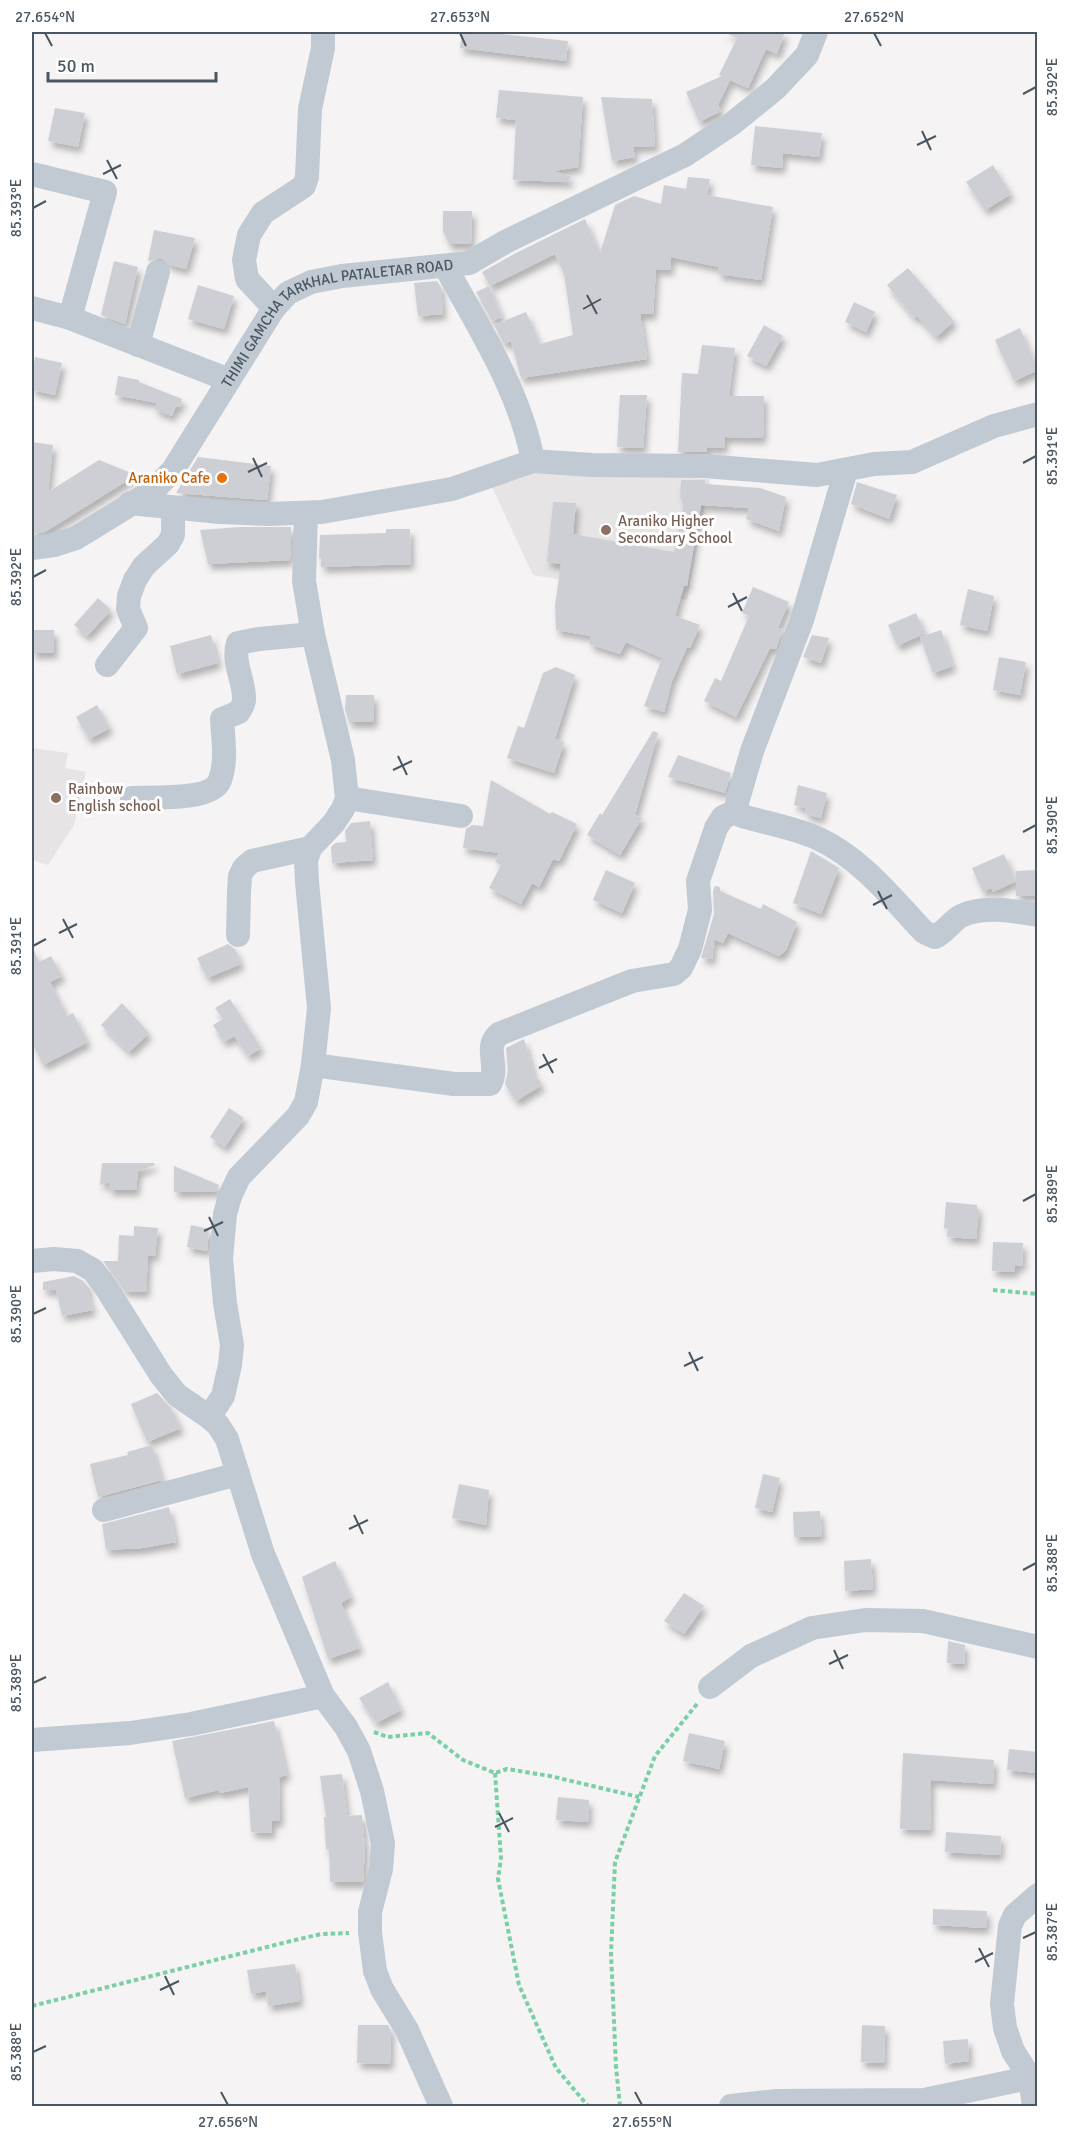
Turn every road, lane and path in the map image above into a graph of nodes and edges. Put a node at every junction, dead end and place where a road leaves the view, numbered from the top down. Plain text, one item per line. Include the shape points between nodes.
1 (323, 32) edge
2 (816, 32) edge
3 (32, 174) edge
4 (445, 266) junction
5 (158, 272) dead end
6 (32, 308) edge
7 (274, 308) junction
8 (70, 318) junction
9 (138, 345) junction
10 (229, 380) junction
11 (1038, 414) edge
12 (533, 461) junction
13 (846, 470) junction
14 (129, 503) junction
15 (173, 507) junction
16 (306, 514) junction
17 (32, 548) edge
18 (314, 634) junction
19 (107, 665) dead end
20 (132, 798) dead end
21 (347, 798) junction
22 (738, 811) junction
23 (461, 816) dead end
24 (310, 848) junction
25 (1038, 915) edge
26 (238, 935) dead end
27 (313, 1065) junction
28 (32, 1261) edge
29 (993, 1290) dead end
30 (1038, 1294) edge
31 (209, 1417) junction
32 (237, 1474) junction
33 (104, 1510) dead end
34 (1038, 1647) edge
35 (710, 1687) joint
36 (322, 1696) junction
37 (372, 1731) dead end
38 (32, 1740) edge
39 (495, 1773) junction
40 (639, 1797) junction
41 (1038, 1894) edge
42 (370, 1932) junction
43 (32, 2006) edge
44 (1034, 2077) edge
45 (441, 2106) edge
46 (588, 2106) edge
47 (620, 2106) edge
48 (731, 2106) edge
49 (1035, 2106) edge

1 - 7 street via 310,109 308,177 304,186 263,213 249,235 244,260 247,279
2 - 4 street, THIMI GAMCHA TARKHAL PATALETAR ROAD via 807,55 775,90 710,140 470,263
3 - 8 street via 105,192
4 - 7 street, THIMI GAMCHA TARKHAL PATALETAR ROAD via 311,282 288,293
4 - 12 street via 504,374 528,435
5 - 9 street
6 - 8 street
7 - 10 street, THIMI GAMCHA TARKHAL PATALETAR ROAD
8 - 9 street
9 - 10 street
10 - 14 street, THIMI GAMCHA TARKHAL PATALETAR ROAD via 172,470 154,490
11 - 13 street via 994,426 912,462
12 - 13 street via 704,466 817,475
12 - 16 street via 452,489
13 - 22 street via 802,620 752,751
14 - 15 street
14 - 17 street, THIMI GAMCHA TARKHAL PATALETAR ROAD via 76,538
15 - 16 street
15 - 19 street via 173,535 144,566 129,596 128,609 136,628
16 - 18 street via 304,581
18 - 20 street via 238,643 236,662 245,700 239,712 222,719 224,756 220,781 213,789 198,795
18 - 21 street via 343,760
21 - 23 street
21 - 24 street via 333,824
22 - 25 street via 742,816 816,838 843,852 924,932 935,937 960,917 981,910
22 - 27 street via 723,817 716,828 698,881 700,910 690,949 674,974 632,981 499,1034 491,1047 494,1077 490,1083 454,1084
24 - 26 street via 252,861 244,868 240,876
24 - 27 street via 307,882 319,1008
27 - 31 street via 306,1102 298,1116 239,1177 230,1196 221,1259 232,1345 223,1396
28 - 31 street via 77,1261 93,1270 161,1375 177,1395
29 - 30 path
31 - 32 street via 227,1439
32 - 33 street
32 - 36 street via 263,1554
34 - 35 street via 923,1621 865,1620 812,1628 751,1656
35 - 40 path via 655,1756
36 - 38 street via 191,1724
36 - 42 street via 359,1751 383,1843
37 - 39 path via 388,1737 428,1734 463,1760
39 - 40 path via 507,1769 550,1776
39 - 46 path via 501,1858 498,1879 519,1985 556,2068
40 - 47 path via 615,1862 611,1953
41 - 44 street via 1010,1926 1002,2004 1012,2051
42 - 43 path via 321,1934
42 - 45 street via 375,1971 382,1989 407,2031
44 - 48 street via 924,2100 777,2101
44 - 49 street

